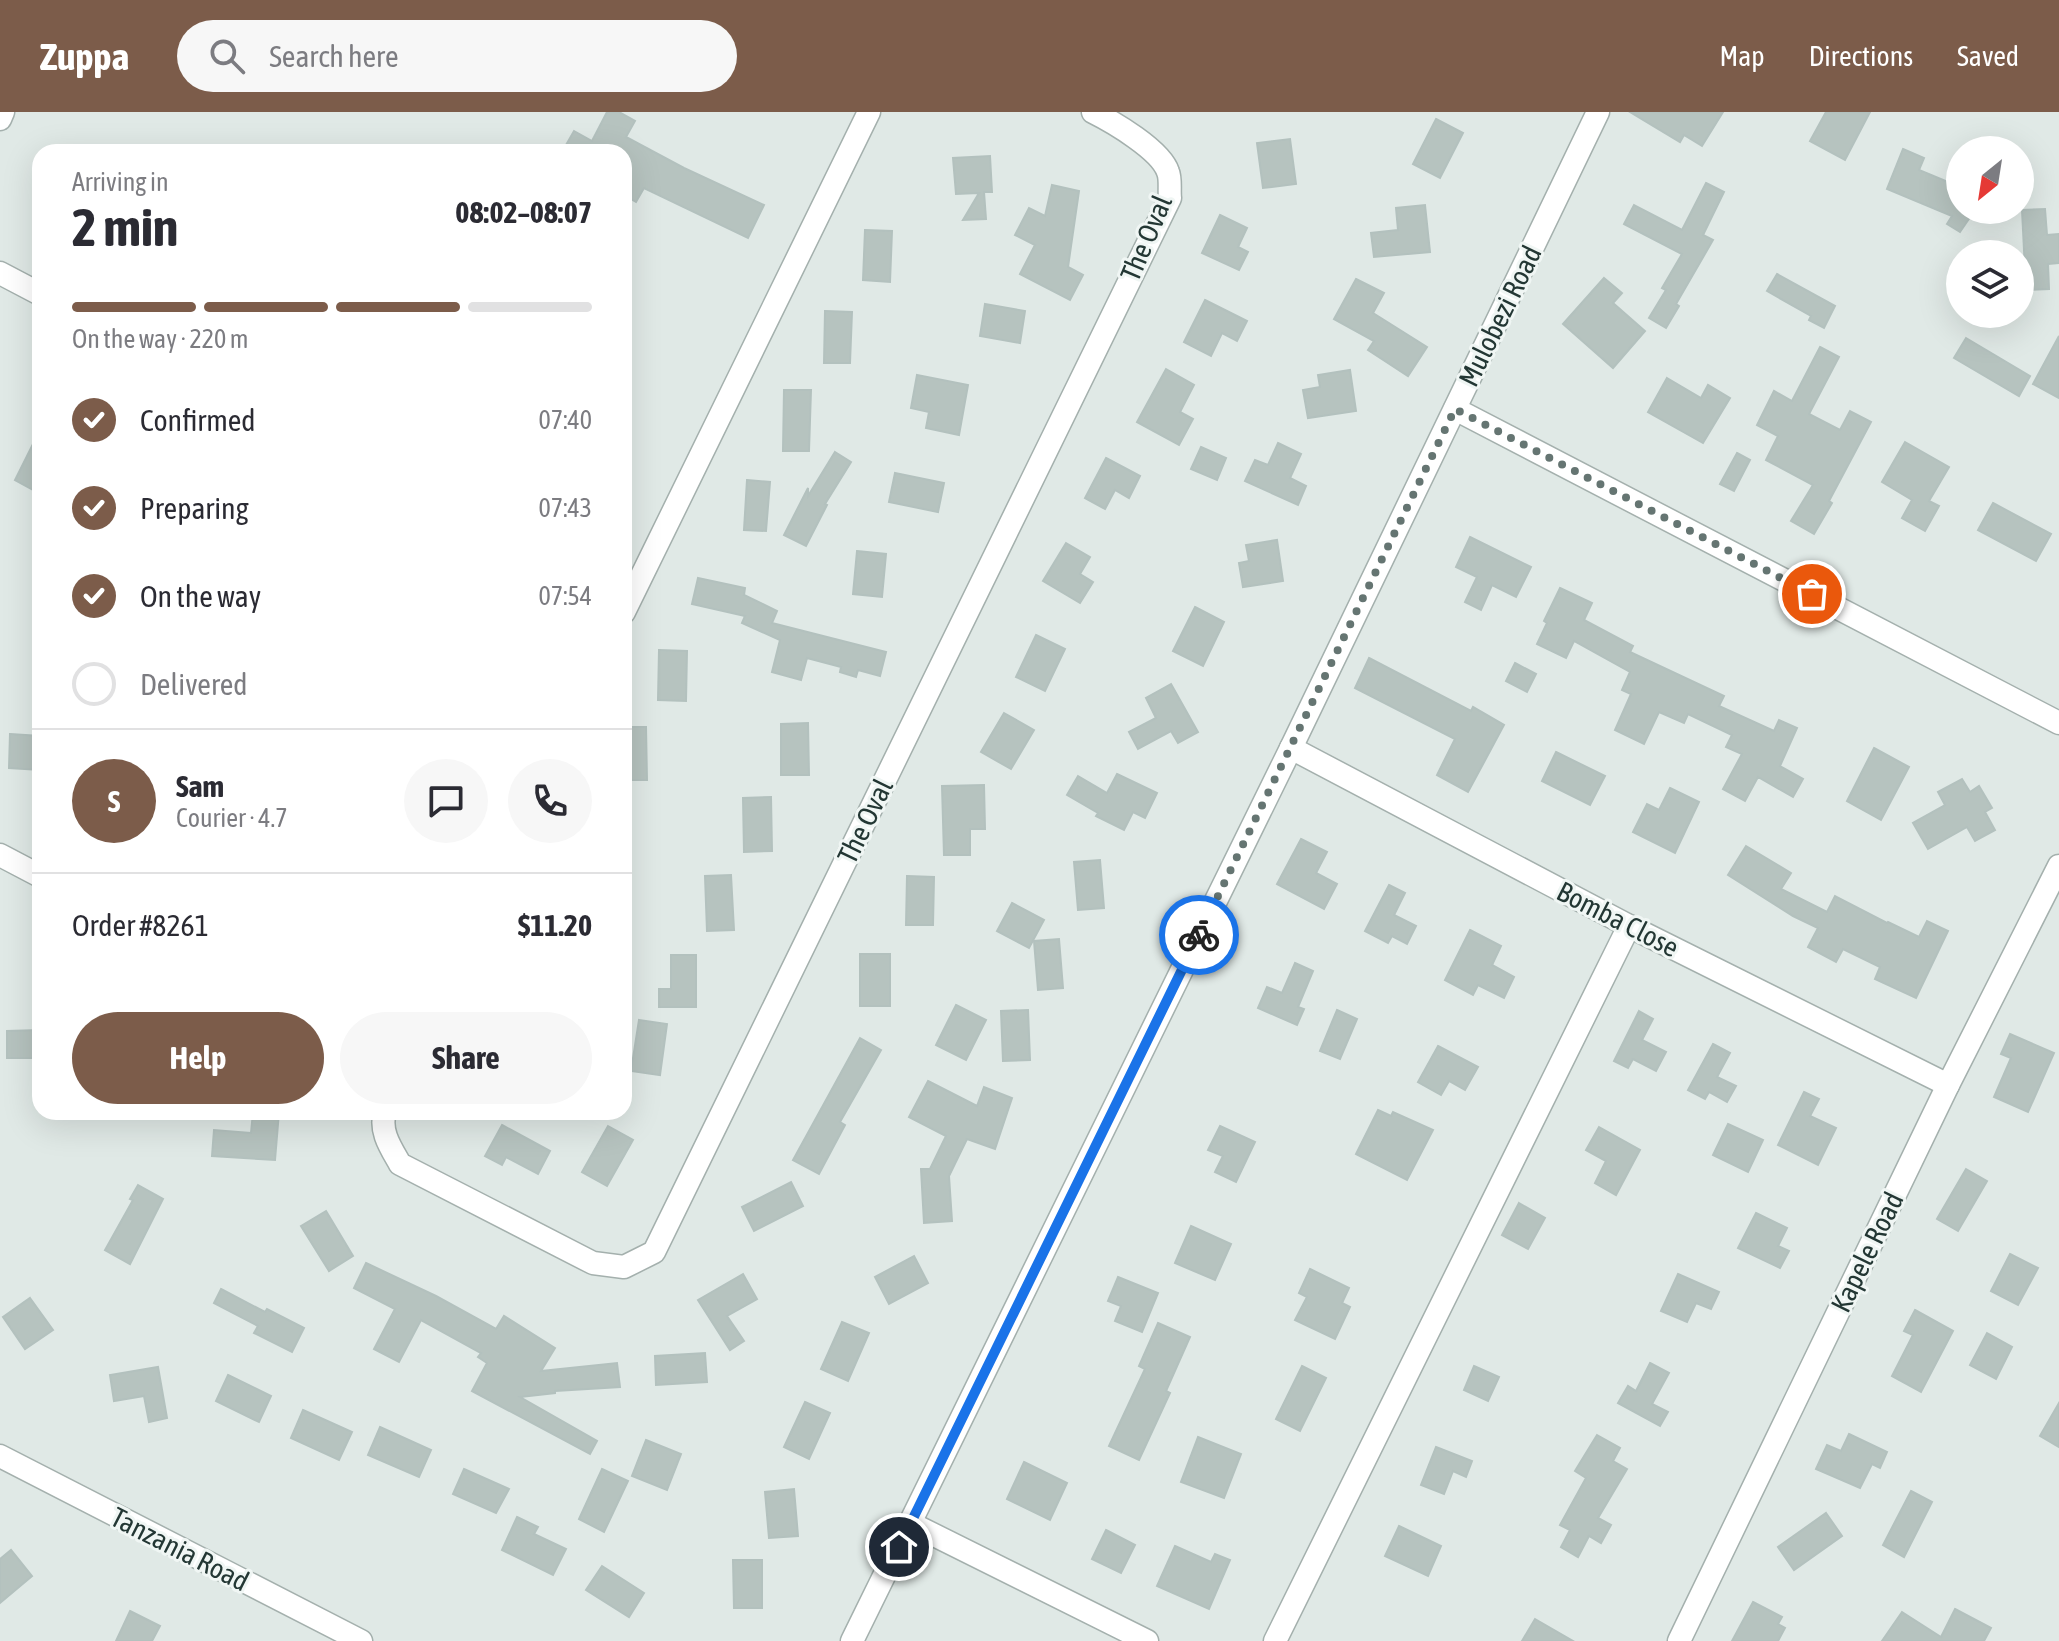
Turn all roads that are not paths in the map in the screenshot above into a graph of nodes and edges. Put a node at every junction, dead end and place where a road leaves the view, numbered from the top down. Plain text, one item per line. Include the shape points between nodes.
1 (3, 112) edge
2 (1093, 112) edge
3 (1598, 112) edge
4 (866, 113) edge
5 (0, 119) edge
6 (0, 273) edge
7 (32, 290) edge
8 (1455, 409) junction
9 (632, 590) edge
10 (2059, 723) edge
11 (1291, 748) junction
12 (0, 855) edge
13 (2059, 866) edge
14 (32, 872) edge
15 (1629, 926) junction
16 (1948, 1085) junction
17 (383, 1120) edge
18 (0, 1456) edge
19 (910, 1523) junction
20 (361, 1641) edge
21 (852, 1641) edge
22 (1147, 1641) edge
23 (1275, 1641) edge
24 (1679, 1641) edge

1 - 5 street
2 - 17 street, The Oval via 1149,147 1168,172 1170,198 654,1252 624,1267 593,1263 400,1164
3 - 8 street, Mulobezi Road
4 - 9 street
6 - 7 street
8 - 10 street
8 - 11 street, Mulobezi Road
11 - 15 street, Bomba Close
11 - 19 street, Mulobezi Road
12 - 14 street
13 - 16 street, Kapele Road
15 - 16 street, Bomba Close
15 - 23 street
16 - 24 street, Kapele Road
18 - 20 street, Tanzania Road
19 - 21 street, Mulobezi Road
19 - 22 street

